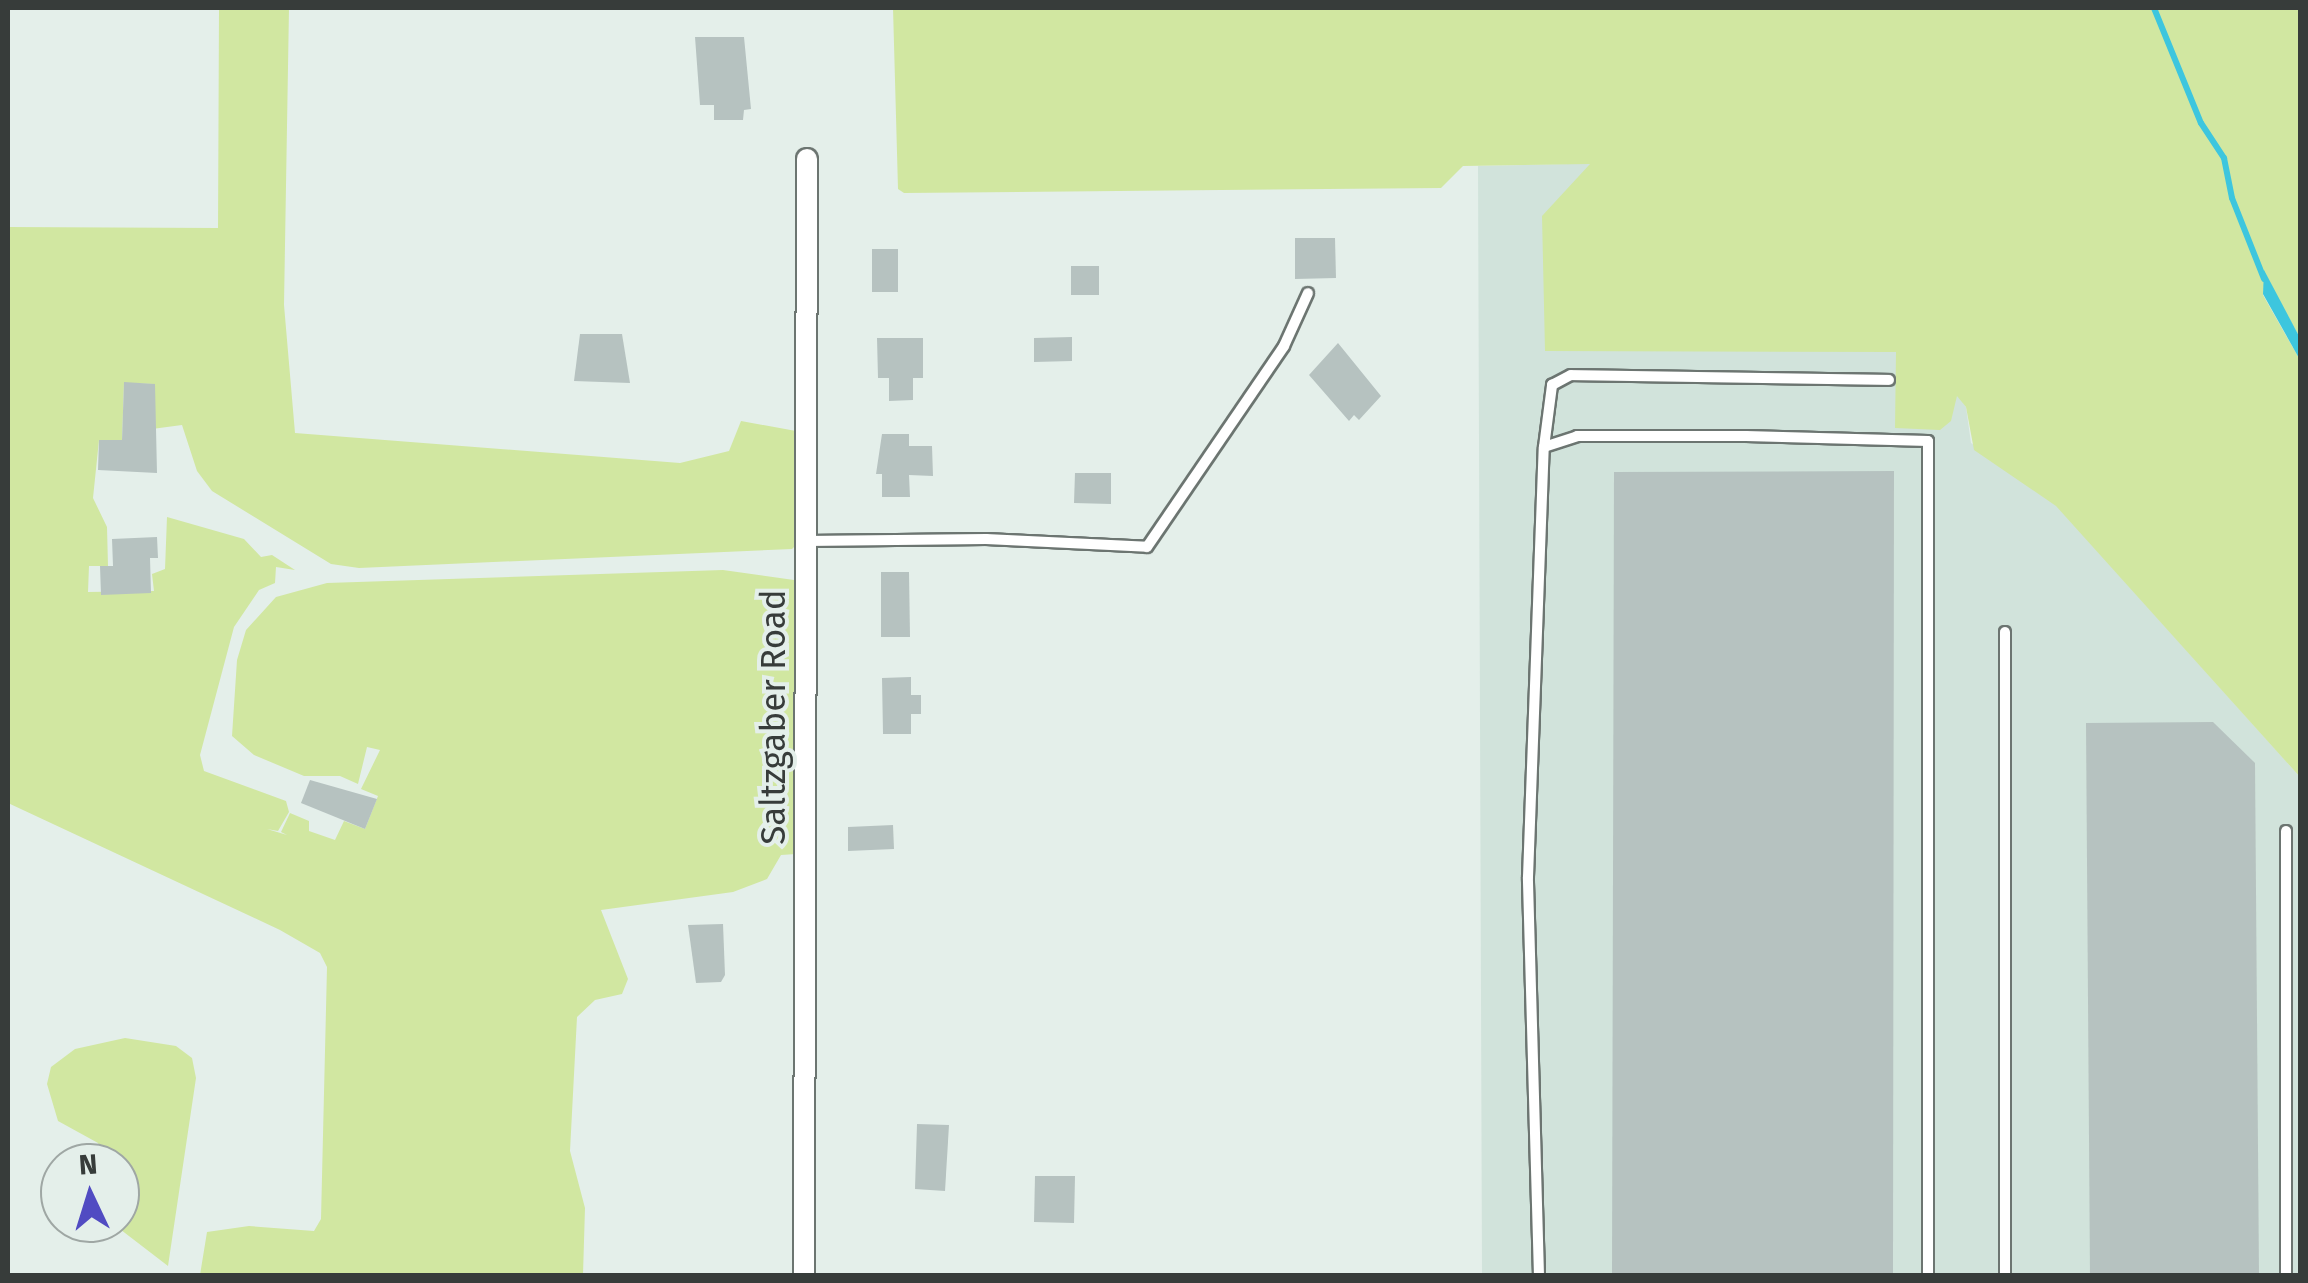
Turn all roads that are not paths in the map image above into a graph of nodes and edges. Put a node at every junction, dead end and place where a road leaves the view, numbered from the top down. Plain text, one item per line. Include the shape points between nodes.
1 (807, 159) dead end
2 (1308, 293) dead end
3 (1889, 380) dead end
4 (1544, 447) junction
5 (805, 541) junction
6 (2006, 632) dead end
7 (2286, 831) dead end
8 (804, 1276) edge
9 (1539, 1276) edge
10 (1928, 1276) edge
11 (2005, 1276) edge
12 (2286, 1276) edge

1 - 5 street, Saltzgaber Road
2 - 5 lane via 1292,334 1148,548 986,539
3 - 4 lane via 1571,375 1552,385
4 - 9 lane via 1528,877
4 - 10 lane via 1577,436 1928,442
5 - 8 street, Saltzgaber Road
6 - 11 lane
7 - 12 lane

